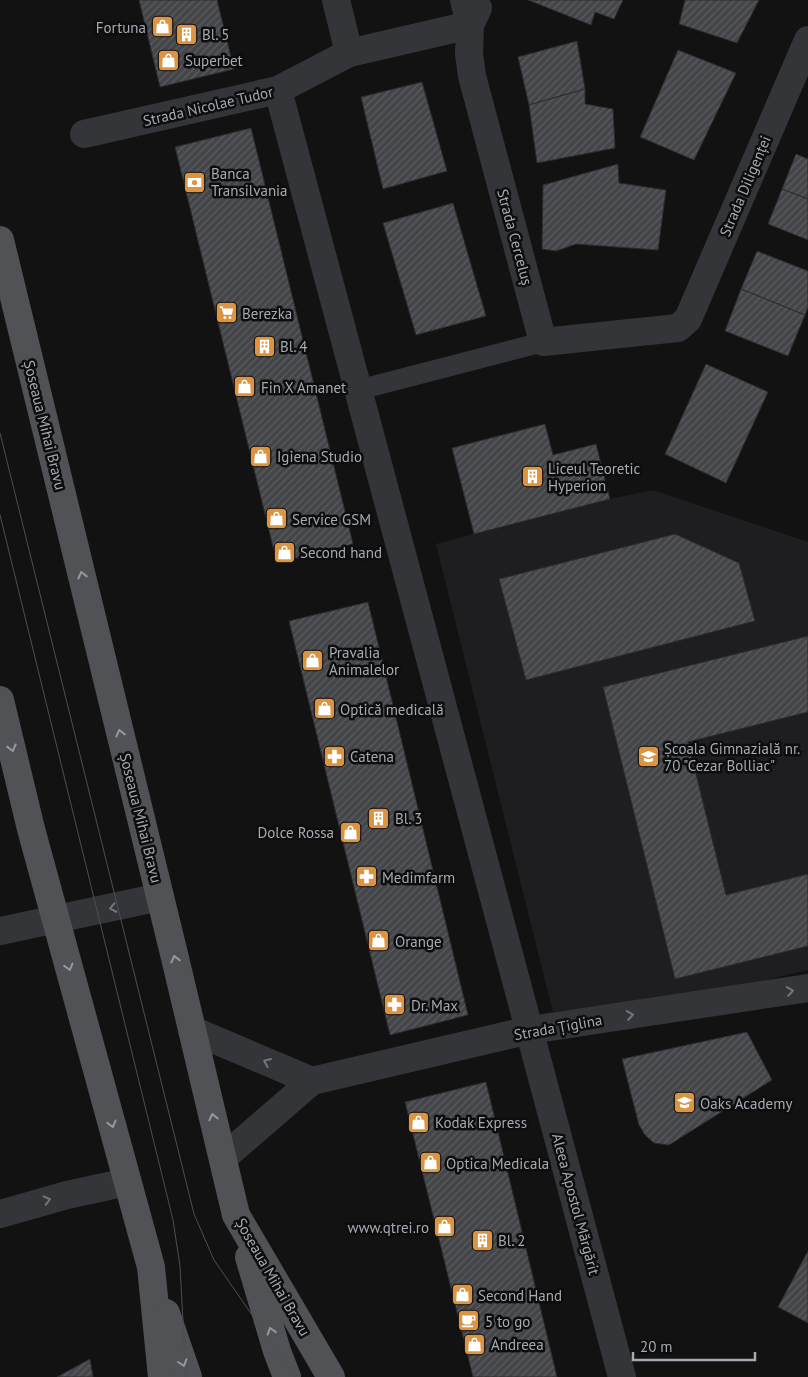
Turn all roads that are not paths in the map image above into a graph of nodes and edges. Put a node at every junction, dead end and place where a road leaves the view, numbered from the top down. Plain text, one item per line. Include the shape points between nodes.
1 (336, 0) edge
2 (481, 0) edge
3 (467, 13) edge
4 (808, 40) edge
5 (349, 53) junction
6 (278, 90) junction
7 (84, 134) dead end
8 (0, 240) edge
9 (543, 342) junction
10 (358, 390) junction
11 (0, 700) edge
12 (160, 897) junction
13 (57, 920) junction
14 (0, 932) edge
15 (808, 988) edge
16 (192, 1030) junction
17 (530, 1030) junction
18 (312, 1081) junction
19 (223, 1158) junction
20 (128, 1182) junction
21 (0, 1214) edge
22 (236, 1215) junction
23 (151, 1266) junction
24 (162, 1377) edge
25 (188, 1377) edge
26 (287, 1377) edge
27 (331, 1377) edge
28 (622, 1377) edge

1 - 5 street
2 - 3 street
3 - 5 street, Strada Nicolae Tudor
3 - 9 street, Strada Cerceluș via 472,76
4 - 9 street, Strada Diligenței via 688,319 678,328
5 - 6 street, Strada Nicolae Tudor
6 - 7 street, Strada Nicolae Tudor
6 - 10 street, Aleea Apostol Mărgărit
12 -> 8 main road, Șoseaua Mihai Bravu
9 - 10 lane
10 - 17 street, Aleea Apostol Mărgărit
11 -> 13 main road
12 -> 13 street
16 -> 12 main road, Șoseaua Mihai Bravu
13 - 14 street
13 -> 20 main road
17 -> 15 street, Strada Țiglina
18 -> 16 street
19 -> 16 main road, Șoseaua Mihai Bravu
17 - 18 street, Strada Țiglina
17 - 28 street, Aleea Apostol Mărgărit
18 - 19 street
19 - 22 main road, Șoseaua Mihai Bravu
21 -> 20 street
20 - 23 main road
26 -> 22 main road
22 - 27 main road, Șoseaua Mihai Bravu
23 - 24 main road
23 -> 25 main road

